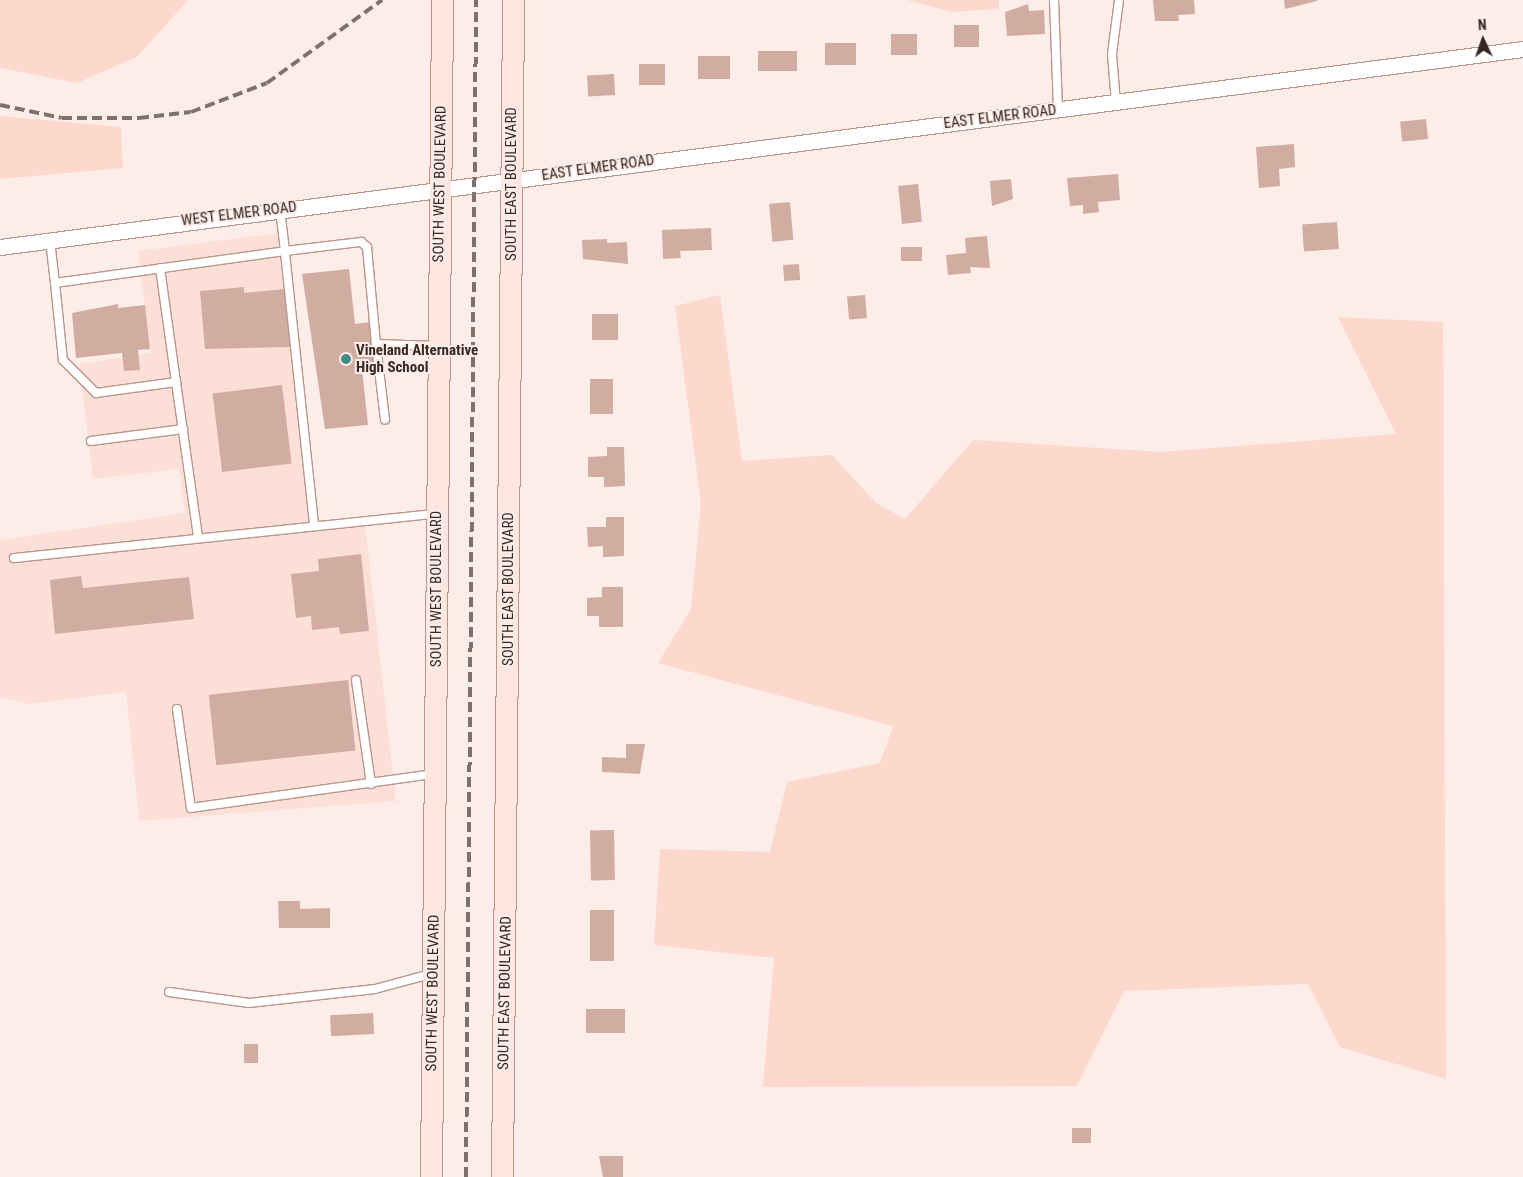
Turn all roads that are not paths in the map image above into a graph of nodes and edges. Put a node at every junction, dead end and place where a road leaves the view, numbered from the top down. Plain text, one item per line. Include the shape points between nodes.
1 (442, 0) edge
2 (513, 0) edge
3 (1054, 0) edge
4 (1119, 0) edge
5 (1523, 49) edge
6 (1116, 102) junction
7 (1058, 110) junction
8 (512, 179) junction
9 (477, 184) joint
10 (440, 189) junction
11 (280, 210) junction
12 (50, 240) junction
13 (0, 247) edge
14 (285, 251) junction
15 (160, 268) junction
16 (55, 282) junction
17 (376, 344) junction
18 (439, 346) junction
19 (176, 382) junction
20 (385, 419) dead end
21 (182, 429) junction
22 (91, 441) dead end
23 (437, 513) junction
24 (314, 524) junction
25 (198, 536) junction
26 (14, 558) dead end
27 (356, 680) dead end
28 (177, 709) dead end
29 (435, 773) junction
30 (371, 784) junction
31 (433, 974) junction
32 (169, 992) dead end
33 (431, 1177) edge
34 (502, 1177) edge

1 - 10 main road, SOUTH WEST BOULEVARD
2 - 8 main road, SOUTH EAST BOULEVARD
3 - 7 lane
4 - 6 lane via 1112,54
5 - 6 street, EAST ELMER ROAD
6 - 7 street, EAST ELMER ROAD
7 - 8 street, EAST ELMER ROAD
8 - 9 street, EAST ELMER ROAD
8 - 34 main road, SOUTH EAST BOULEVARD
9 - 10 street, WEST ELMER ROAD
10 - 11 street, WEST ELMER ROAD
10 - 18 main road, SOUTH WEST BOULEVARD
11 - 12 street, WEST ELMER ROAD
11 - 14 lane
12 - 13 street, WEST ELMER ROAD
12 - 16 lane
14 - 15 lane
14 - 17 lane via 356,242 367,247
14 - 24 lane
15 - 16 lane
15 - 19 lane
16 - 19 lane via 63,360 96,393
17 - 18 lane
17 - 20 lane
18 - 23 main road, SOUTH WEST BOULEVARD
19 - 21 lane
21 - 22 lane
21 - 25 lane
23 - 24 lane
23 - 29 main road, SOUTH WEST BOULEVARD
24 - 25 lane
25 - 26 lane
27 - 30 lane
28 - 30 lane via 191,808
29 - 30 lane
29 - 31 main road, SOUTH WEST BOULEVARD
31 - 32 lane via 375,989 249,1003
31 - 33 main road, SOUTH WEST BOULEVARD

